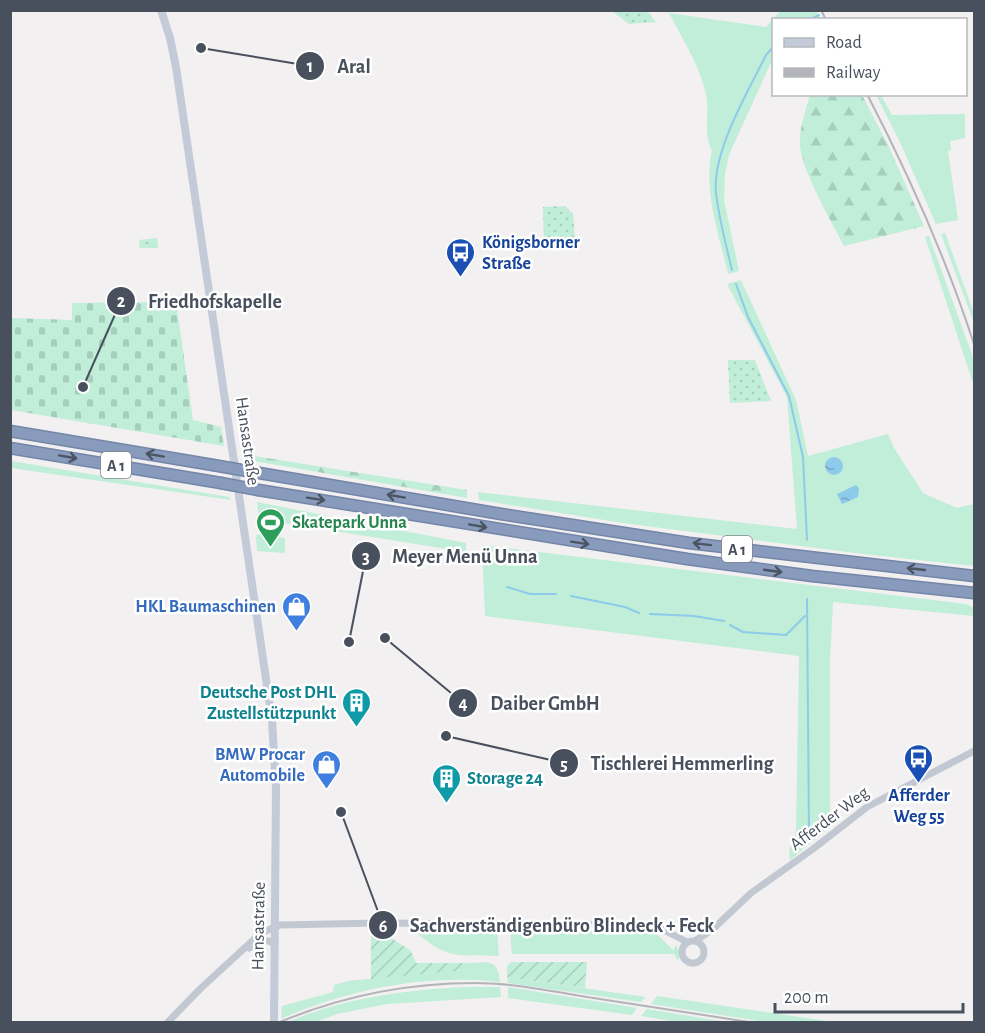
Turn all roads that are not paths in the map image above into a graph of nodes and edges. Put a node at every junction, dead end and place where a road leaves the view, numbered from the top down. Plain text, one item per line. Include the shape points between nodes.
1 (161, 10) edge
2 (10, 431) edge
3 (10, 448) edge
4 (975, 576) edge
5 (975, 593) edge
6 (975, 751) edge
7 (275, 927) junction
8 (713, 928) junction
9 (665, 931) junction
10 (691, 942) junction
11 (274, 944) junction
12 (703, 948) junction
13 (682, 952) junction
14 (239, 953) junction
15 (168, 1023) edge
16 (274, 1023) edge

1 - 7 main road, Hansastraße via 176,67 272,720 276,788
4 -> 2 highway, A 1, bridge via 711,545 501,514
3 -> 5 highway, A 1, bridge via 502,531 812,576
6 - 8 street, Afferder Weg via 867,807 751,893
7 - 9 street via 379,923 645,925
7 - 11 main road, Hansastraße
7 - 14 street via 261,933
8 - 10 street, Afferder Weg
8 - 12 street, Afferder Weg
9 - 10 street
9 - 13 street
10 - 12 street
10 - 13 street
11 - 14 street via 263,940
11 - 16 main road, Hansastraße
12 - 13 street via 702,959 696,963 686,960
14 - 15 street

